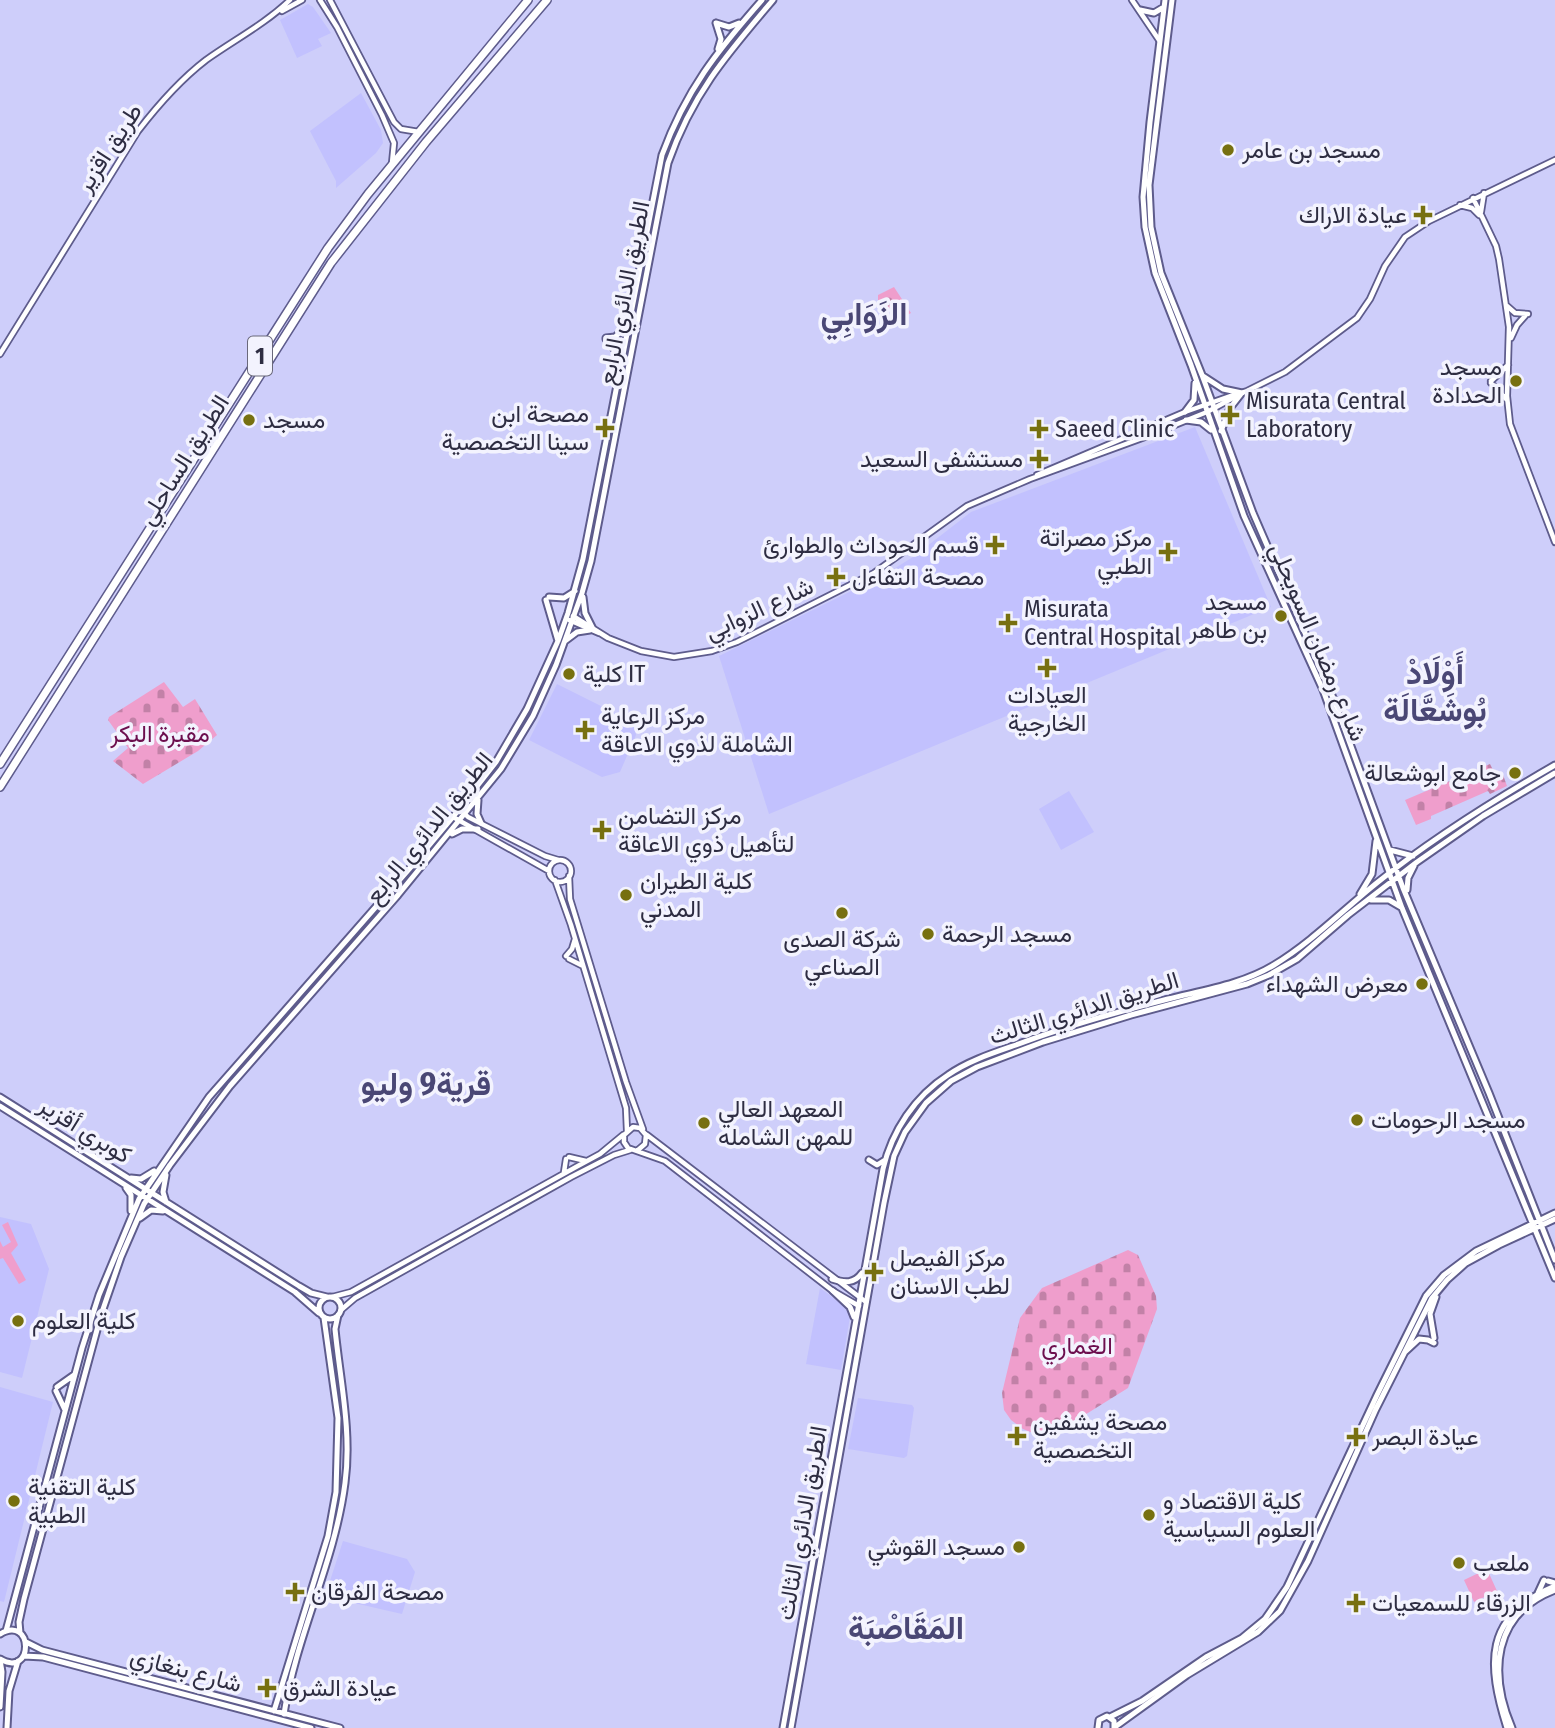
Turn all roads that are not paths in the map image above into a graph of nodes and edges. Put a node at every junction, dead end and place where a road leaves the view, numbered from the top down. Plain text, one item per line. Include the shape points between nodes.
1 (290, 0) edge
2 (302, 0) edge
3 (320, 0) edge
4 (330, 0) edge
5 (528, 0) edge
6 (547, 0) edge
7 (762, 0) edge
8 (773, 0) edge
9 (1132, 0) edge
10 (1172, 0) edge
11 (1165, 3) edge
12 (1140, 10) junction
13 (275, 14) junction
14 (745, 19) junction
15 (1160, 41) junction
16 (717, 53) junction
17 (389, 111) junction
18 (382, 115) junction
19 (420, 133) junction
20 (1555, 160) edge
21 (392, 163) junction
22 (1485, 192) junction
23 (1473, 198) junction
24 (1459, 205) junction
25 (1483, 218) junction
26 (1505, 304) junction
27 (628, 324) junction
28 (1510, 342) junction
29 (0, 354) edge
30 (621, 363) junction
31 (1509, 364) junction
32 (1198, 376) junction
33 (1242, 393) junction
34 (1507, 400) junction
35 (1210, 405) junction
36 (1185, 412) junction
37 (1207, 412) junction
38 (1186, 420) junction
39 (1143, 430) junction
40 (1221, 431) junction
41 (1213, 432) junction
42 (1145, 437) junction
43 (1030, 479) junction
44 (1555, 542) edge
45 (575, 591) junction
46 (108, 593) junction
47 (582, 593) junction
48 (117, 601) junction
49 (570, 617) junction
50 (591, 629) junction
51 (558, 641) junction
52 (565, 641) junction
53 (0, 764) edge
54 (1555, 765) edge
55 (1555, 773) edge
56 (0, 787) edge
57 (478, 798) junction
58 (462, 812) junction
59 (457, 819) junction
60 (481, 823) junction
61 (478, 829) junction
62 (447, 838) junction
63 (1376, 838) junction
64 (1390, 850) junction
65 (1415, 859) junction
66 (558, 860) junction
67 (1396, 868) junction
68 (549, 871) junction
69 (1389, 874) junction
70 (569, 876) junction
71 (1399, 876) junction
72 (555, 880) junction
73 (1392, 881) junction
74 (1407, 896) junction
75 (1358, 898) junction
76 (1368, 900) junction
77 (1402, 908) junction
78 (575, 938) junction
79 (584, 966) junction
80 (0, 1097) edge
81 (0, 1106) edge
82 (625, 1133) junction
83 (645, 1133) junction
84 (631, 1150) junction
85 (638, 1150) junction
86 (869, 1160) dead end
87 (885, 1160) junction
88 (587, 1161) junction
89 (161, 1164) junction
90 (170, 1165) junction
91 (122, 1174) junction
92 (563, 1174) junction
93 (118, 1181) junction
94 (144, 1189) junction
95 (151, 1193) junction
96 (141, 1195) junction
97 (147, 1199) junction
98 (1531, 1200) junction
99 (166, 1202) junction
100 (174, 1215) junction
101 (130, 1217) junction
102 (1554, 1217) edge
103 (477, 1222) junction
104 (1541, 1223) junction
105 (134, 1226) junction
106 (1534, 1227) junction
107 (480, 1229) junction
108 (1555, 1260) edge
109 (866, 1267) junction
110 (1555, 1278) edge
111 (832, 1279) junction
112 (1440, 1288) junction
113 (833, 1291) junction
114 (330, 1297) junction
115 (860, 1298) junction
116 (858, 1305) junction
117 (866, 1305) junction
118 (339, 1313) junction
119 (321, 1315) junction
120 (855, 1323) junction
121 (1413, 1326) junction
122 (1403, 1354) junction
123 (74, 1375) junction
124 (65, 1411) junction
125 (347, 1457) junction
126 (338, 1458) junction
127 (818, 1525) junction
128 (827, 1526) junction
129 (1312, 1543) junction
130 (1555, 1586) edge
131 (1537, 1594) junction
132 (3, 1632) edge
133 (20, 1633) junction
134 (26, 1642) junction
135 (23, 1656) junction
136 (0, 1659) edge
137 (18, 1661) junction
138 (280, 1696) junction
139 (288, 1698) junction
140 (0, 1707) edge
141 (274, 1711) junction
142 (284, 1714) junction
143 (1110, 1717) junction
144 (1115, 1727) edge
145 (7, 1728) edge
146 (312, 1728) edge
147 (340, 1728) edge
148 (783, 1728) edge
149 (791, 1728) edge
150 (1098, 1728) edge
151 (1507, 1728) edge
152 (1512, 1728) edge

1 - 13 street, طريق اقزير
2 - 13 street
3 - 18 street
4 - 17 street
5 - 19 highway, الطريق الساحلي / 1
6 - 48 highway, الطريق الساحلي via 331,263
7 - 14 main road, الطريق الدائري الرابع
8 - 47 main road, الطريق الدائري الرابع via 704,86 668,163
9 - 12 street
10 - 32 main road, شارع رمضان السويحلي via 1149,211 1161,272
11 - 12 main road via 1154,13
11 - 15 main road, شارع رمضان السويحلي
12 - 15 street
13 - 29 street, طريق اقزير via 184,78 152,113
14 - 16 main road, الطريق الدائري الرابع
14 - 16 main road via 729,27 716,23 721,39
15 - 32 main road, شارع رمضان السويحلي via 1143,212 1155,272
16 - 27 main road, الطريق الدائري الرابع via 682,106 662,155
17 - 18 street
17 - 19 street via 401,129
18 - 21 street via 394,143
19 - 21 highway, الطريق الساحلي / 1
20 - 22 street
21 - 46 highway, الطريق الساحلي / 1 via 307,279
22 - 23 street
22 - 25 street
23 - 24 street
23 - 25 street
24 - 25 street via 1472,208
24 - 33 street via 1402,240 1365,307 1345,329 1285,372
25 - 26 street via 1496,246
26 - 28 street
26 - 28 street via 1526,315
27 - 30 main road, الطريق الدائري الرابع
27 - 30 main road via 620,334 606,339
28 - 31 street
30 - 45 main road, الطريق الدائري الرابع
31 - 34 street
31 - 34 street via 1491,382
32 - 33 main road
32 - 35 main road, شارع رمضان السويحلي
32 - 36 main road via 1194,400
33 - 35 street
33 - 40 main road
34 - 44 street via 1515,440
35 - 36 street
35 - 37 main road, شارع رمضان السويحلي
35 - 40 main road, شارع رمضان السويحلي
36 - 39 street
37 - 38 street
37 - 41 main road, شارع رمضان السويحلي
38 - 41 main road via 1200,422
38 - 42 street
39 - 42 street
39 - 43 street
40 - 64 main road, شارع رمضان السويحلي via 1334,701
41 - 63 main road, شارع رمضان السويحلي via 1244,516 1323,690
42 - 43 street
43 - 50 street, شارع الزوابي via 967,506 874,573 712,651 685,656 652,654
45 - 49 main road, الطريق الدائري الرابع
45 - 51 main road via 564,598 548,598
46 - 48 highway via 108,602
46 - 53 highway, الطريق الساحلي / 1
47 - 49 main road, الطريق الدائري الرابع
47 - 50 main road
48 - 56 highway, الطريق الساحلي
49 - 50 street, شارع الزوابي
49 - 51 main road, الطريق الدائري الرابع
49 - 52 main road, الطريق الدائري الرابع
50 - 52 main road via 576,632
51 - 58 main road, الطريق الدائري الرابع via 514,732
52 - 57 main road, الطريق الدائري الرابع via 533,716
54 - 65 main road, الطريق الدائري الثالث via 1469,816
55 - 65 main road, الطريق الدائري الثالث
57 - 58 main road, الطريق الدائري الرابع
57 - 60 main road
58 - 59 main road, الطريق الدائري الرابع
58 - 60 street
59 - 61 street
59 - 62 main road, الطريق الدائري الرابع
59 - 89 main road, الطريق الدائري الرابع via 209,1097
60 - 66 street
61 - 62 main road via 462,829
61 - 68 street
62 - 90 main road, الطريق الدائري الرابع via 230,1086
63 - 69 main road, شارع رمضان السويحلي
63 - 75 main road via 1372,874
64 - 65 main road
64 - 67 main road, شارع رمضان السويحلي
65 - 67 main road, الطريق الدائري الثالث
65 - 71 main road, الطريق الدائري الثالث
65 - 74 main road
66 - 68 street
66 - 70 street via 568,864
67 - 69 main road, الطريق الدائري الثالث
67 - 71 main road, شارع رمضان السويحلي
68 - 72 street
69 - 73 main road, شارع رمضان السويحلي
69 - 75 main road, الطريق الدائري الثالث
70 - 72 street
70 - 83 street via 570,899
71 - 73 main road, الطريق الدائري الثالث
71 - 74 main road, شارع رمضان السويحلي
72 - 78 street
73 - 76 main road, الطريق الدائري الثالث
73 - 77 main road, شارع رمضان السويحلي
74 - 98 main road, شارع رمضان السويحلي
75 - 87 main road, الطريق الدائري الثالث via 1293,953 1255,974 1052,1031 947,1075 923,1095 903,1121
76 - 77 main road via 1384,898
76 - 117 main road, الطريق الدائري الثالث via 1297,959 1259,980 1043,1042 976,1068 938,1091 910,1123 894,1156
77 - 106 main road, شارع رمضان السويحلي
78 - 79 street
78 - 79 street via 567,958
79 - 82 street via 626,1108
80 - 91 main road, كوبري أقزير
81 - 93 main road
82 - 83 street via 637,1127
82 - 84 street
82 - 88 street
83 - 85 street via 645,1144
83 - 111 street
84 - 85 street
84 - 107 street via 571,1177
85 - 113 street via 665,1161
86 - 87 main road via 877,1165
87 - 109 main road, الطريق الدائري الثالث
88 - 92 street
88 - 92 street via 568,1158
89 - 91 main road via 141,1179
89 - 94 main road, الطريق الدائري الرابع
90 - 95 main road, الطريق الدائري الرابع
90 - 99 main road via 163,1187
91 - 94 main road, كوبري أقزير
92 - 103 street
93 - 96 main road
93 - 101 main road via 131,1195
94 - 95 main road, كوبري أقزير
94 - 96 main road, الطريق الدائري الرابع
95 - 97 main road, الطريق الدائري الرابع
95 - 99 main road, كوبري أقزير
96 - 97 main road
96 - 101 main road, الطريق الدائري الرابع
97 - 100 main road
97 - 105 main road, الطريق الدائري الرابع
98 - 102 main road via 1541,1212
98 - 104 main road, شارع رمضان السويحلي
99 - 114 main road, كوبري أقزير via 306,1291
100 - 105 main road via 154,1210
100 - 119 main road via 302,1296
101 - 123 main road, الطريق الدائري الرابع
102 - 104 main road
103 - 107 street
103 - 114 street via 351,1292
104 - 106 main road
104 - 108 main road, شارع رمضان السويحلي
105 - 133 main road, الطريق الدائري الرابع via 78,1392 21,1608
106 - 110 main road, شارع رمضان السويحلي
106 - 112 main road via 1466,1264
106 - 121 main road via 1476,1251 1444,1275 1426,1296
107 - 118 street via 355,1298
109 - 111 main road via 853,1282
109 - 115 main road, الطريق الدائري الثالث
111 - 115 street
112 - 121 main road
112 - 122 main road via 1430,1314 1434,1340 1419,1339
113 - 116 street
113 - 120 main road via 850,1307
114 - 118 main road via 339,1302
114 - 119 main road via 320,1303
115 - 116 main road, الطريق الدائري الثالث
115 - 117 street
116 - 117 street
116 - 120 main road, الطريق الدائري الثالث
117 - 128 main road, الطريق الدائري الثالث
118 - 119 main road via 333,1319
118 - 125 main road via 335,1329
119 - 126 main road via 335,1399
120 - 127 main road, الطريق الدائري الثالث
121 - 122 main road
121 - 129 main road
122 - 129 main road
123 - 124 main road, الطريق الدائري الرابع
123 - 124 main road via 57,1389
124 - 132 main road, الطريق الدائري الرابع
125 - 126 main road
125 - 139 main road via 339,1519
126 - 138 main road via 328,1536
127 - 128 main road
127 - 148 main road, الطريق الدائري الثالث
128 - 149 main road, الطريق الدائري الثالث
129 - 143 main road via 1265,1619 1152,1695
129 - 144 main road via 1280,1611 1258,1632
130 - 131 main road
130 - 131 main road via 1546,1580
130 - 152 main road via 1521,1612 1501,1646 1499,1681
131 - 151 main road via 1513,1613 1494,1653 1495,1686
132 - 133 main road
133 - 134 main road
134 - 135 main road
134 - 141 main road, شارع بنغازي
135 - 137 main road
135 - 146 main road, شارع بنغازي via 43,1657
136 - 137 main road
136 - 140 main road
137 - 145 main road via 9,1691
138 - 139 main road
138 - 141 main road
139 - 142 main road
141 - 142 main road, شارع بنغازي
142 - 147 main road, شارع بنغازي
143 - 144 main road
143 - 150 main road via 1100,1718

